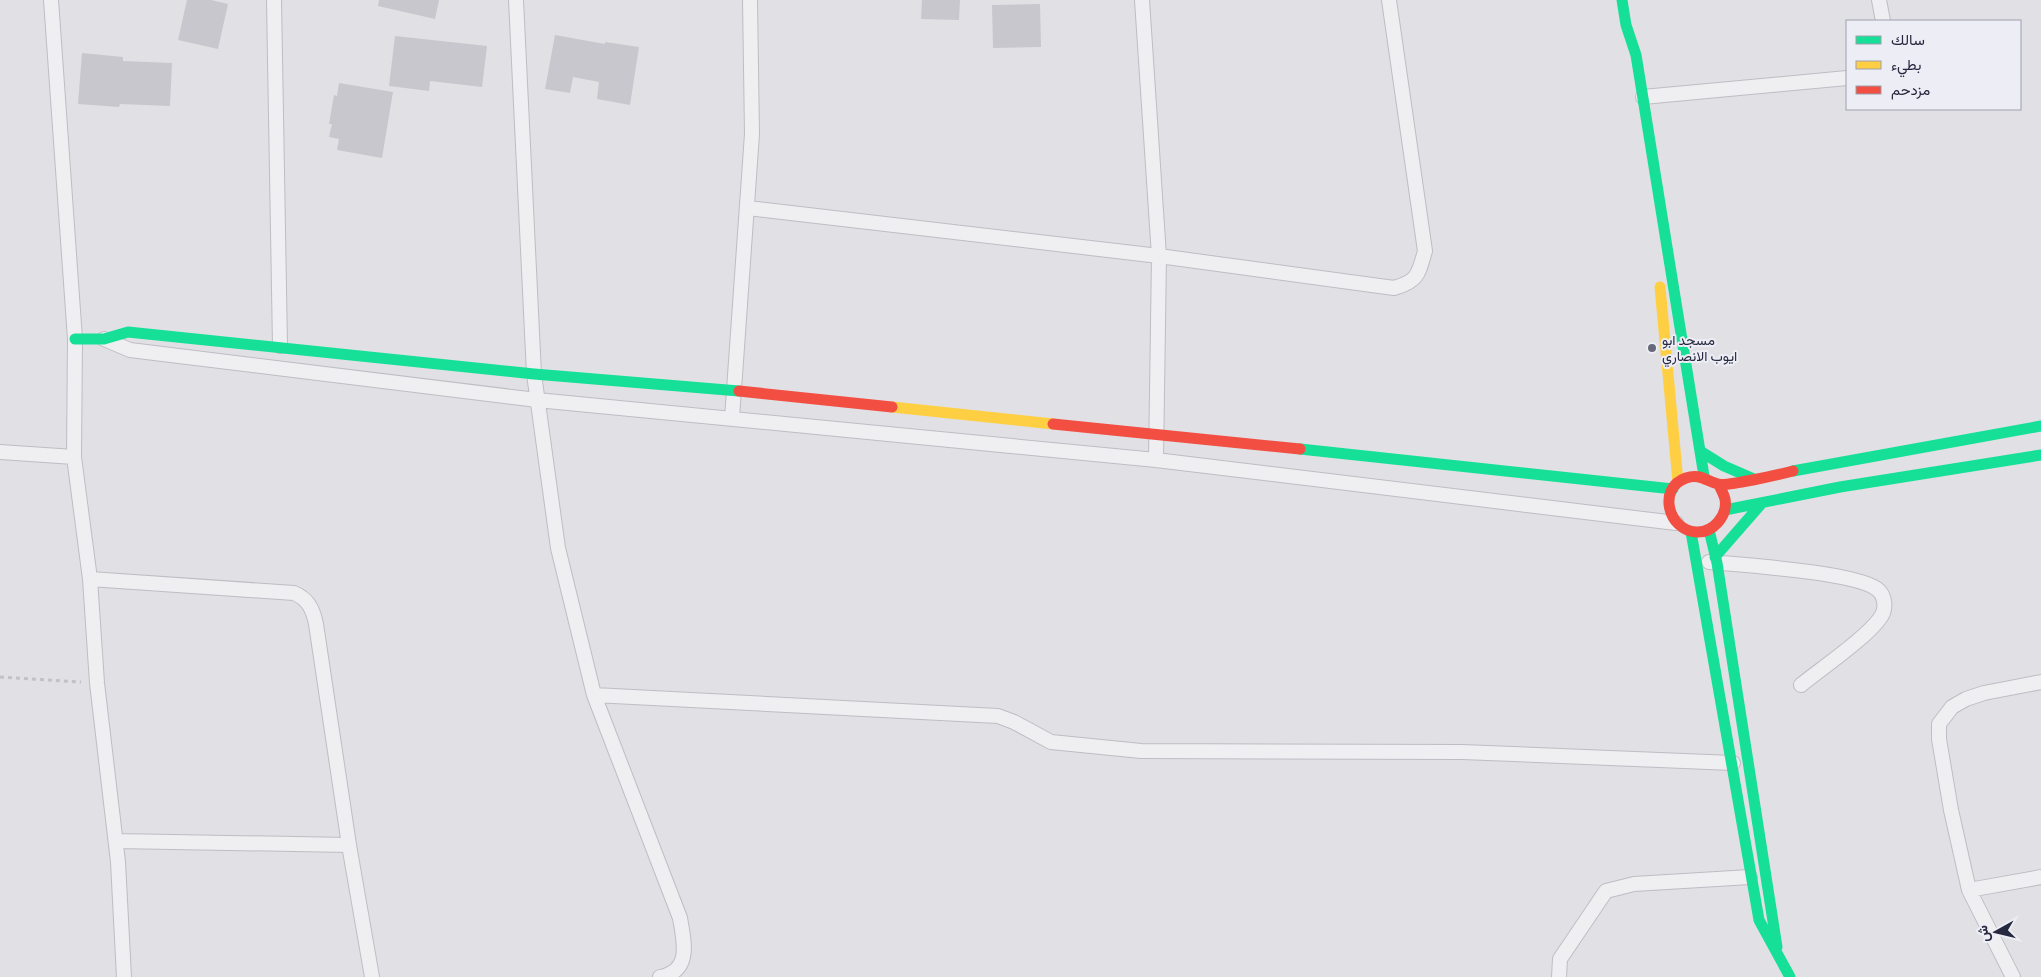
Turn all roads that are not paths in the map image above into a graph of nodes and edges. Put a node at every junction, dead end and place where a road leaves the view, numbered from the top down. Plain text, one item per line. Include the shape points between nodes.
1 (51, 0) edge
2 (274, 0) edge
3 (516, 0) edge
4 (750, 0) edge
5 (1142, 0) edge
6 (1389, 0) edge
7 (1622, 0) edge
8 (1879, 0) edge
9 (1883, 20) edge
10 (1626, 26) junction
11 (1846, 78) edge
12 (1643, 97) junction
13 (1640, 154) dead end
14 (748, 208) junction
15 (1159, 256) junction
16 (1658, 272) dead end
17 (75, 339) junction
18 (104, 339) junction
19 (280, 346) junction
20 (534, 374) junction
21 (734, 391) junction
22 (537, 400) junction
23 (732, 418) junction
24 (2041, 426) edge
25 (1155, 435) junction
26 (1700, 451) junction
27 (0, 452) edge
28 (2041, 455) edge
29 (74, 458) junction
30 (1156, 460) junction
31 (1704, 476) junction
32 (1754, 479) junction
33 (1719, 485) junction
34 (1676, 486) junction
35 (1762, 503) junction
36 (1725, 510) junction
37 (1676, 523) junction
38 (1709, 530) junction
39 (1691, 532) junction
40 (1716, 560) junction
41 (1696, 561) junction
42 (90, 579) junction
43 (2041, 682) edge
44 (1801, 685) dead end
45 (594, 695) junction
46 (1733, 763) junction
47 (116, 841) junction
48 (349, 845) junction
49 (1750, 877) junction
50 (2041, 877) edge
51 (1970, 890) junction
52 (1778, 956) junction
53 (124, 977) edge
54 (372, 977) edge
55 (660, 977) edge
56 (1560, 977) edge
57 (1790, 977) edge
58 (2013, 977) edge

1 - 17 street
2 - 19 street
3 - 20 street
4 - 14 street via 752,134
5 - 15 street
6 - 15 street via 1425,251 1419,272 1412,282 1394,288
7 - 10 street
8 - 9 street
10 - 12 street via 1636,56
10 - 13 street via 1625,56
11 - 12 street
12 - 26 street
14 - 15 street
14 - 21 street
15 - 25 street
16 - 34 street via 1664,312
17 - 18 street
17 - 29 street
18 - 19 street via 128,332
18 - 22 street via 130,350
19 - 20 street
20 - 21 street
20 - 22 street
21 - 23 street
21 - 25 street
22 - 23 street
22 - 45 street via 558,548
23 - 30 street
24 - 32 street
25 - 30 street
25 - 34 street
26 - 31 street
26 - 32 street
27 - 29 street
28 - 35 street via 1840,487
29 - 42 street
30 - 37 street
31 - 33 street
31 - 34 street via 1695,475
32 - 33 street
33 - 36 street via 1726,501
34 - 37 street via 1669,506
35 - 36 street
35 - 40 street
36 - 38 street via 1722,518
37 - 39 street
38 - 39 street
38 - 40 street
39 - 41 street
40 - 41 street
40 - 44 street via 1858,582 1876,588 1882,594 1884,612 1876,623
40 - 52 street
41 - 46 street
42 - 47 street via 97,683
42 - 48 street via 294,593 308,602 314,612
43 - 51 street via 1966,699 1952,707 1939,724 1951,810
45 - 46 street via 998,716 1051,742 1141,751 1462,752
45 - 55 street via 680,918 684,946 681,963 675,972
46 - 49 street
47 - 48 street
47 - 53 street
48 - 54 street
49 - 52 street via 1759,920
49 - 56 street via 1634,884 1606,891 1560,960
50 - 51 street
51 - 58 street
52 - 57 street

